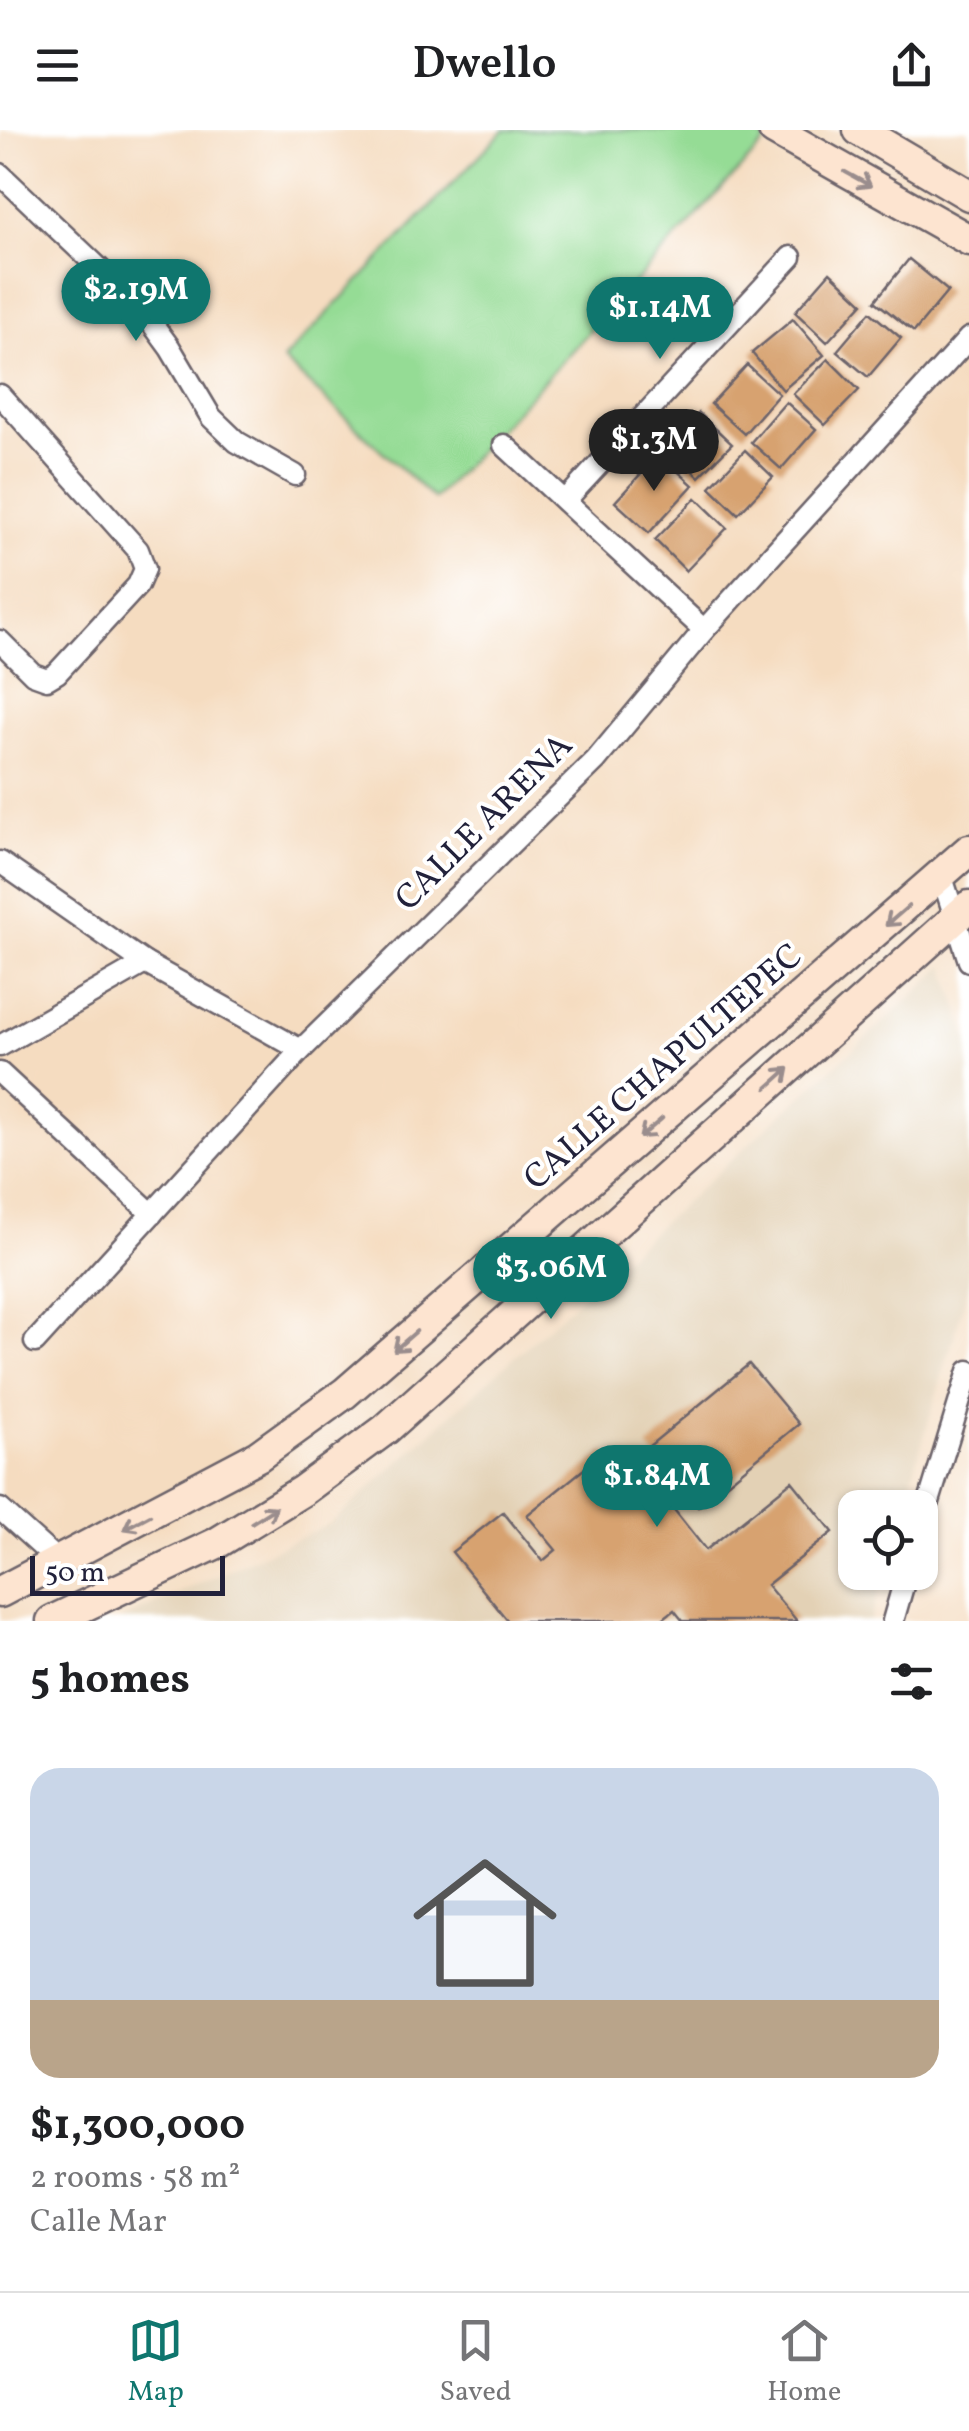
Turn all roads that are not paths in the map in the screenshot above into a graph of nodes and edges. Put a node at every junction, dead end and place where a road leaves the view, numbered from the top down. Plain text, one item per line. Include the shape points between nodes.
1 (774, 130) edge
2 (860, 130) edge
3 (819, 142) edge
4 (0, 174) edge
5 (969, 196) edge
6 (969, 240) edge
7 (791, 257) dead end
8 (969, 338) edge
9 (0, 395) edge
10 (504, 445) dead end
11 (295, 475) dead end
12 (565, 502) junction
13 (704, 630) junction
14 (0, 641) edge
15 (969, 850) edge
16 (0, 862) edge
17 (942, 877) junction
18 (962, 912) edge
19 (969, 961) edge
20 (145, 964) junction
21 (0, 1046) edge
22 (300, 1050) junction
23 (0, 1073) edge
24 (152, 1214) junction
25 (35, 1342) dead end
26 (969, 1371) edge
27 (933, 1490) edge
28 (0, 1509) edge
29 (60, 1564) junction
30 (902, 1590) edge
31 (0, 1592) edge
32 (52, 1621) edge
33 (892, 1621) edge

1 - 3 street
2 - 5 street
3 -> 6 street
4 - 11 street via 140,307 211,417 237,442
7 - 12 street
8 - 13 street, CALLE ARENA
9 - 14 street via 138,550 145,569 138,585 47,678 33,674
10 - 12 street
12 - 13 street
13 - 22 street, CALLE ARENA via 596,760
15 - 17 street, CALLE CHAPULTEPEC
16 - 20 street
17 - 18 street
17 -> 29 street, CALLE CHAPULTEPEC via 346,1393 258,1456
18 - 19 street
32 -> 18 street via 217,1543 386,1430
20 - 21 street
20 - 22 street
22 - 24 street, CALLE ARENA
23 - 24 street
24 - 25 street, CALLE ARENA
26 - 27 street
28 - 29 street
29 - 31 street, CALLE CHAPULTEPEC
30 - 33 street

